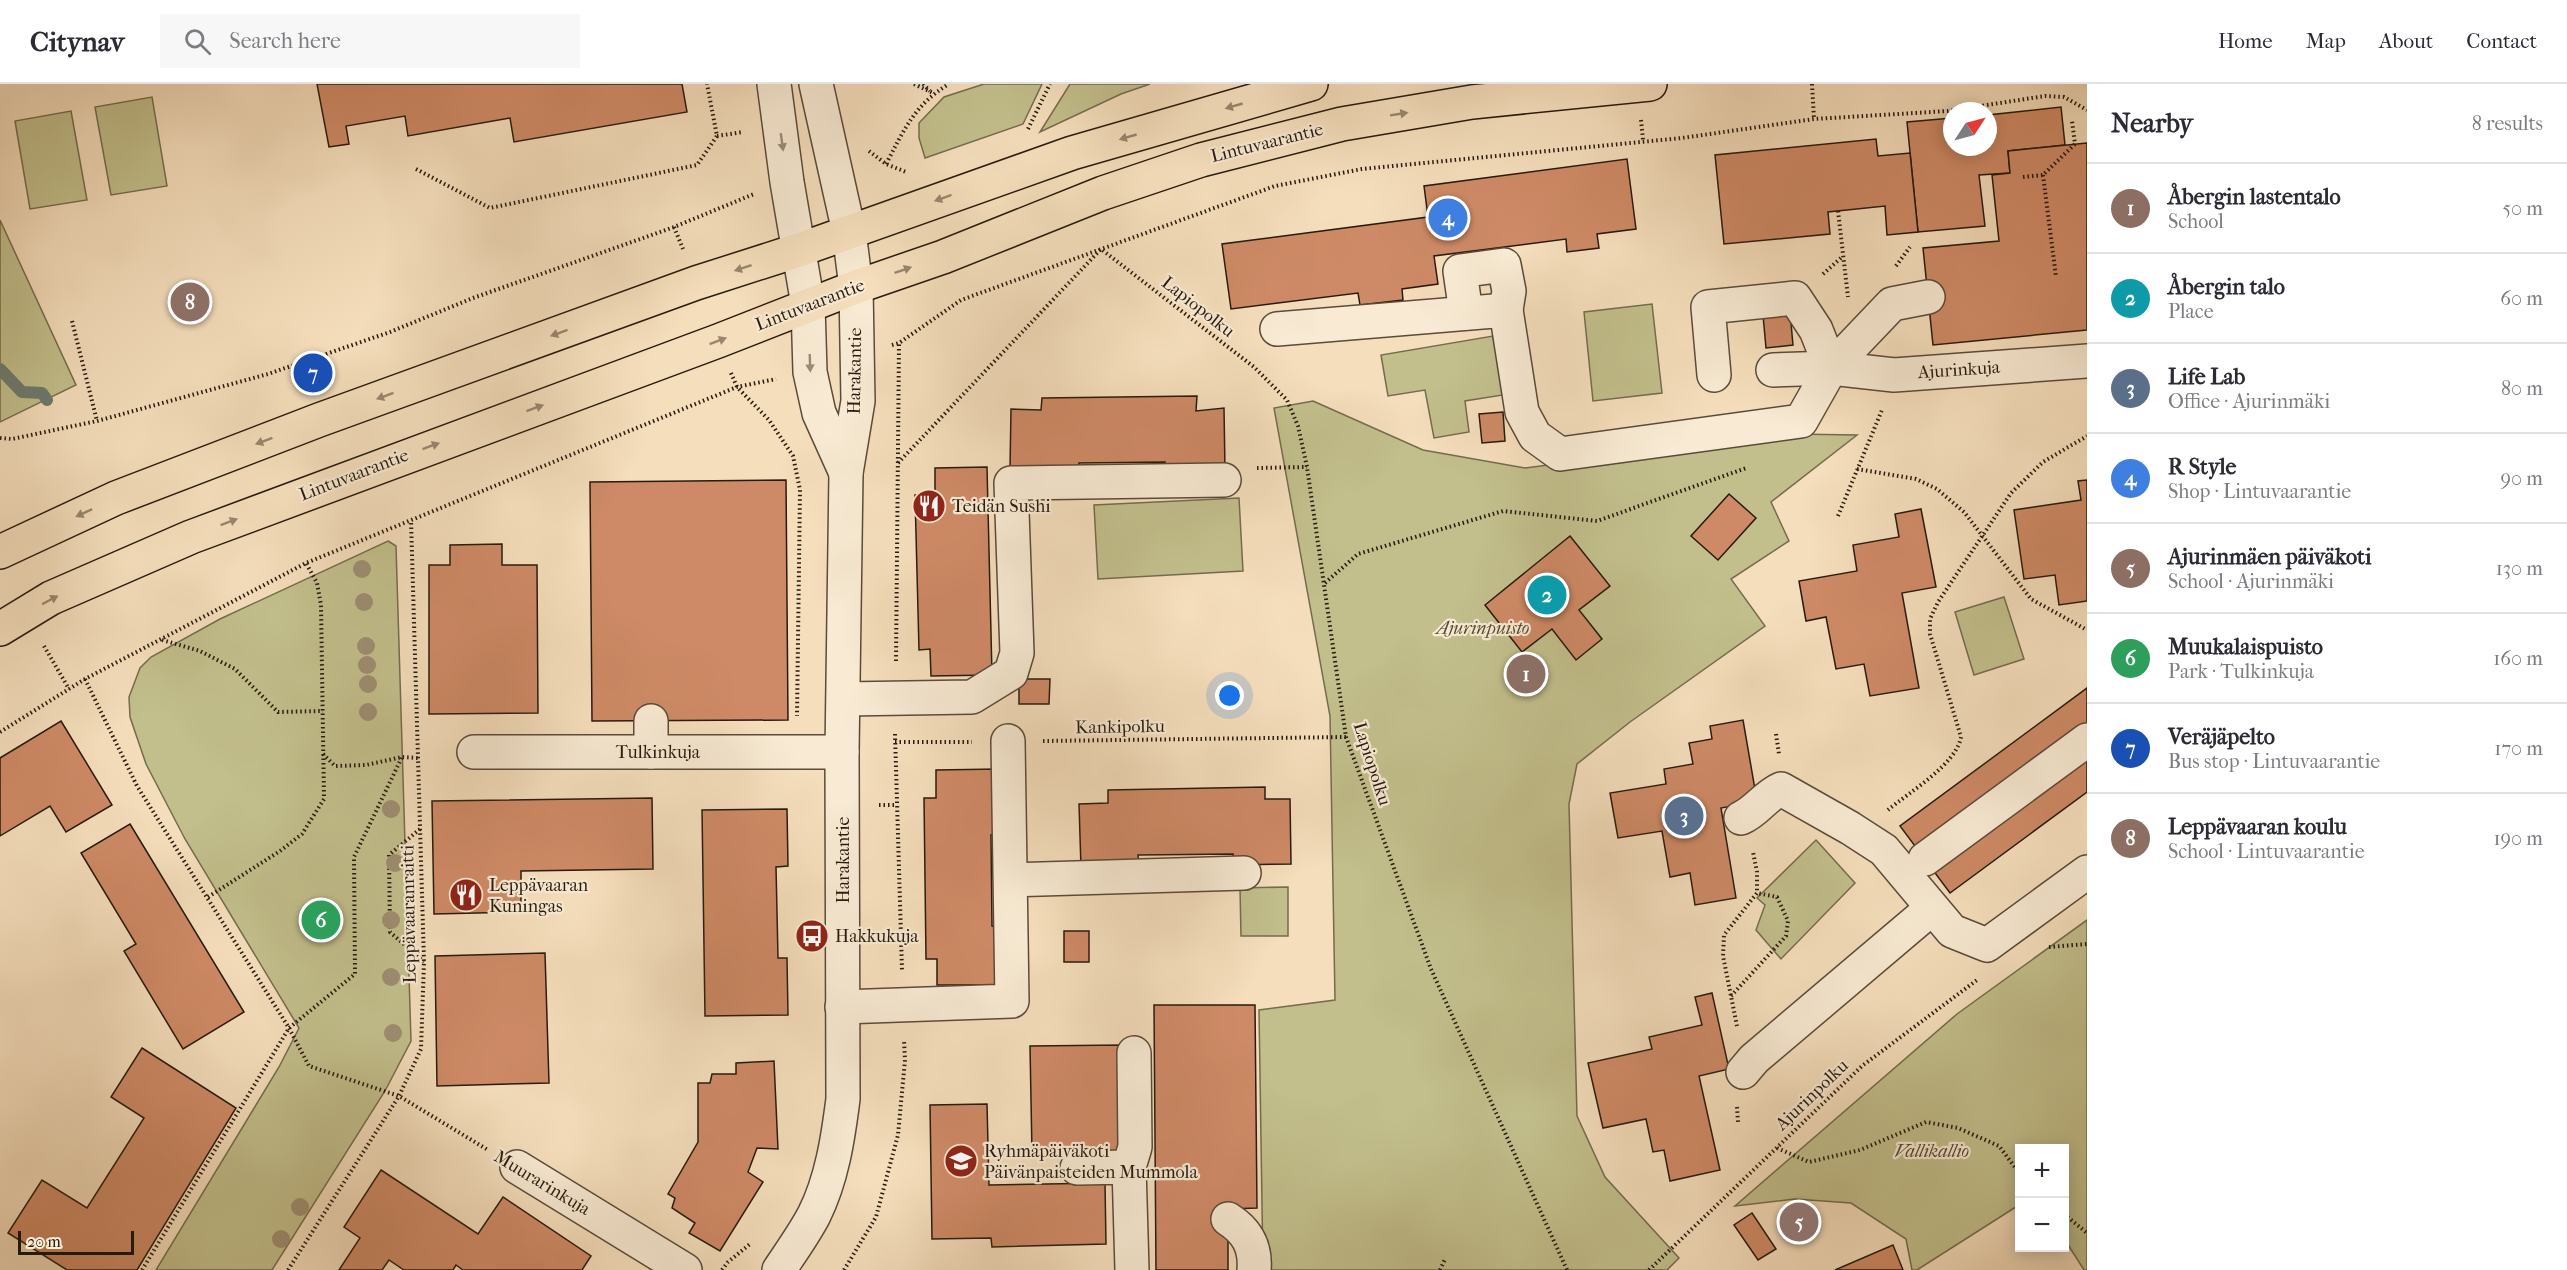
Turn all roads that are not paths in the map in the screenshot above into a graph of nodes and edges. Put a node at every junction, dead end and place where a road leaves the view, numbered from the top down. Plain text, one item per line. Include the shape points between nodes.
1 (774, 84) edge
2 (816, 84) edge
3 (1311, 84) edge
4 (1650, 84) edge
5 (849, 232) junction
6 (799, 250) junction
7 (856, 287) junction
8 (1928, 297) dead end
9 (808, 304) junction
10 (1506, 310) junction
11 (1466, 313) junction
12 (1277, 329) dead end
13 (2087, 361) edge
14 (1831, 368) junction
15 (1773, 370) dead end
16 (1714, 375) dead end
17 (846, 472) junction
18 (1224, 480) road end
19 (0, 552) edge
20 (0, 629) edge
21 (844, 699) junction
22 (2087, 740) edge
23 (1008, 741) road end
24 (474, 752) dead end
25 (842, 752) junction
26 (1741, 818) dead end
27 (1925, 859) dead end
28 (2087, 872) edge
29 (1244, 873) dead end
30 (1011, 880) junction
31 (1931, 909) junction
32 (843, 1007) junction
33 (1134, 1053) dead end
34 (1743, 1072) road end
35 (517, 1167) road end
36 (1129, 1167) junction
37 (1077, 1168) dead end
38 (1228, 1219) dead end
39 (685, 1270) edge
40 (779, 1270) edge
41 (1132, 1270) edge
42 (1254, 1270) edge

1 -> 6 street, Harakantie
2 - 5 street, Harakantie
3 -> 5 main road via 1072,153
7 -> 4 main road, Lintuvaarantie via 1190,163 1331,126 1472,102
5 - 6 main road
5 - 7 street, Harakantie
6 - 9 street, Harakantie
6 -> 19 main road via 696,283 319,420 116,498
7 - 9 main road, Lintuvaarantie
7 - 17 street, Harakantie via 858,401
8 - 14 street via 1892,304
9 -> 17 street, Harakantie via 810,372 819,413
20 -> 9 main road, Lintuvaarantie via 51,598 191,537
10 - 11 street
10 - 11 street via 1509,291 1504,265 1460,271
10 - 14 street via 1522,412 1535,436 1560,454 1801,421
11 - 12 street
13 - 14 street, Ajurinkuja via 1894,375
14 - 15 street, Ajurinkuja
14 - 16 street via 1816,330 1795,298 1708,307
17 - 21 street, Harakantie
18 - 21 street via 1011,483 1017,653 1011,673 972,698
21 - 25 street, Harakantie
22 - 27 street
23 - 30 street
24 - 25 street, Tulkinkuja via 651,737 796,753
25 - 32 street, Harakantie
26 - 31 street via 1781,789 1884,850
28 - 31 street via 1987,945 1952,931
29 - 30 street
30 - 32 street via 1012,1001
31 - 34 street
32 - 40 street, Harakantie via 843,1099 837,1144 814,1214
33 - 36 street via 1135,1147
35 - 39 street, Muurarinkuja
36 - 37 street
36 - 41 street
38 - 42 street via 1242,1228 1252,1245

